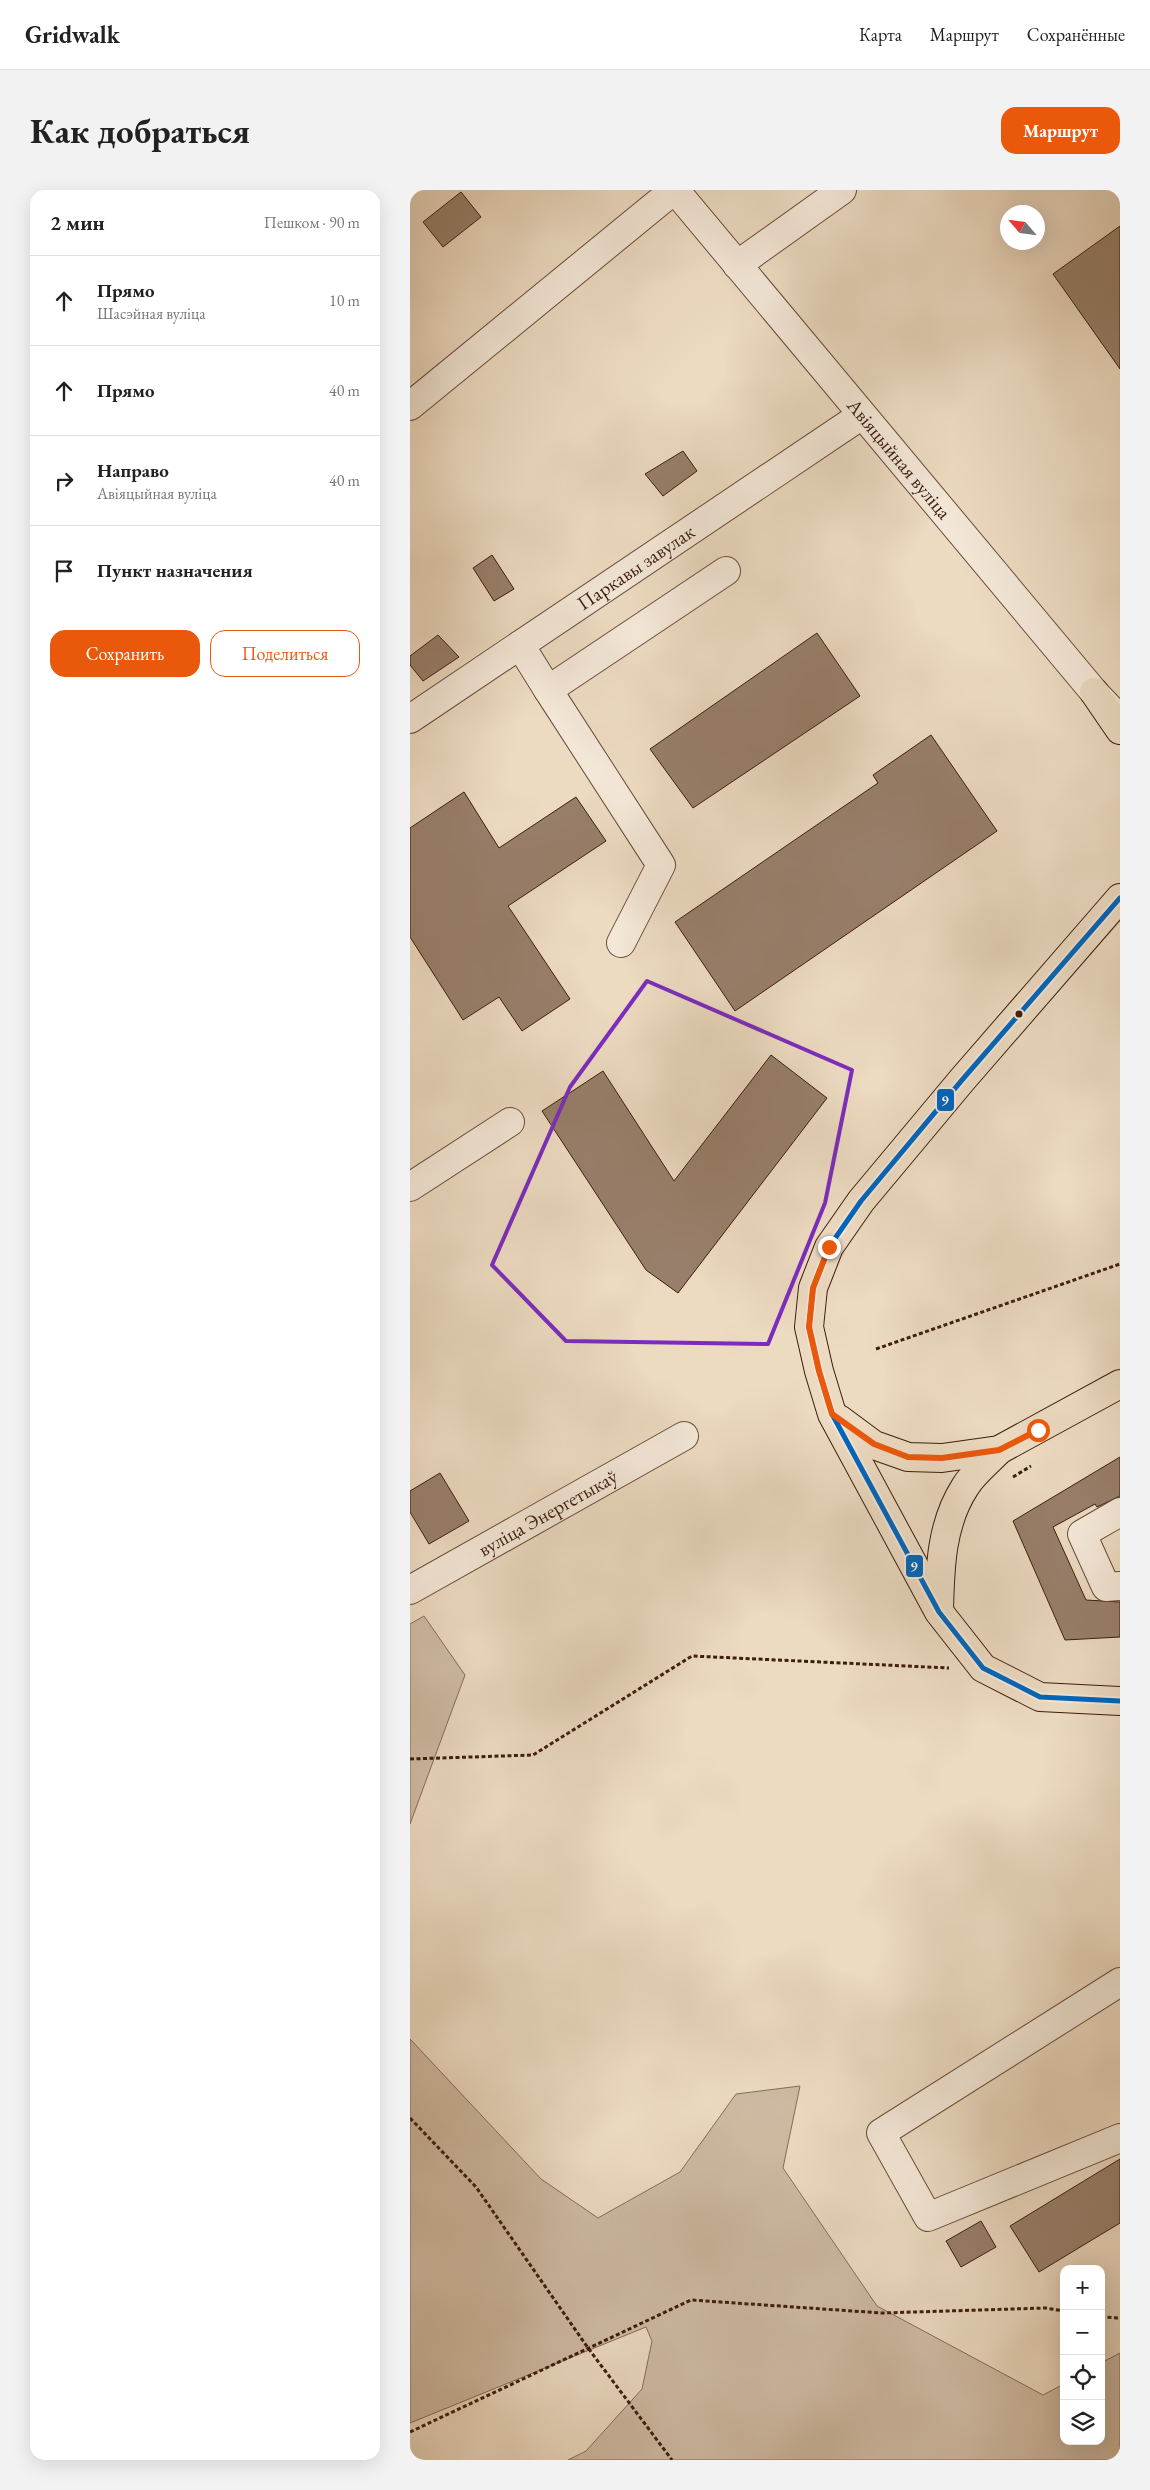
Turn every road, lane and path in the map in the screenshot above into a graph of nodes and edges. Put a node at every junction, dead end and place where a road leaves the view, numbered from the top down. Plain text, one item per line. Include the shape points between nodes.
1 (675, 190) edge
2 (842, 190) edge
3 (737, 265) junction
4 (410, 406) edge
5 (862, 415) junction
6 (726, 571) dead end
7 (520, 645) junction
8 (548, 690) junction
9 (1094, 692) junction
10 (410, 719) edge
11 (1120, 719) edge
12 (1120, 730) edge
13 (1120, 898) edge
14 (621, 943) dead end
15 (510, 1122) dead end
16 (410, 1187) edge
17 (1120, 1264) edge
18 (876, 1349) dead end
19 (1120, 1384) edge
20 (832, 1414) junction
21 (684, 1436) dead end
22 (999, 1450) junction
23 (1120, 1512) edge
24 (1120, 1586) edge
25 (410, 1590) edge
26 (940, 1612) junction
27 (987, 1670) junction
28 (1120, 1701) edge
29 (410, 1759) edge
30 (1120, 1982) edge
31 (410, 2118) edge
32 (1120, 2138) edge
33 (1060, 2310) edge
34 (1105, 2317) edge
35 (1120, 2318) edge
36 (588, 2348) junction
37 (410, 2432) edge
38 (672, 2460) edge

1 - 3 street, Авіяцыйная вуліца
1 - 4 street
2 - 3 street
3 - 5 street, Авіяцыйная вуліца
5 - 7 street, Паркавы завулак
5 - 9 street, Авіяцыйная вуліца
6 - 8 street
7 - 8 street
7 - 10 street, Паркавы завулак
8 - 14 street via 661,865
9 - 11 street
9 - 12 main road, Авіяцыйная вуліца
13 - 20 main road via 861,1201 829,1247 813,1288 809,1327
15 - 16 street
17 - 18 path
19 - 22 main road
20 - 22 main road via 874,1444 908,1457 942,1458
20 - 26 main road
21 - 25 street, вуліца Энергетыкаў
22 - 26 main road via 965,1486 949,1519 940,1560
23 - 24 street via 1082,1534 1106,1587
26 - 27 main road
27 - 28 main road via 1040,1697
27 - 29 path via 692,1656 533,1755
30 - 32 street via 881,2133 928,2217
31 - 36 path via 476,2187
33 - 36 path via 1045,2308 882,2313 691,2300
34 - 35 path
36 - 37 path
36 - 38 path

